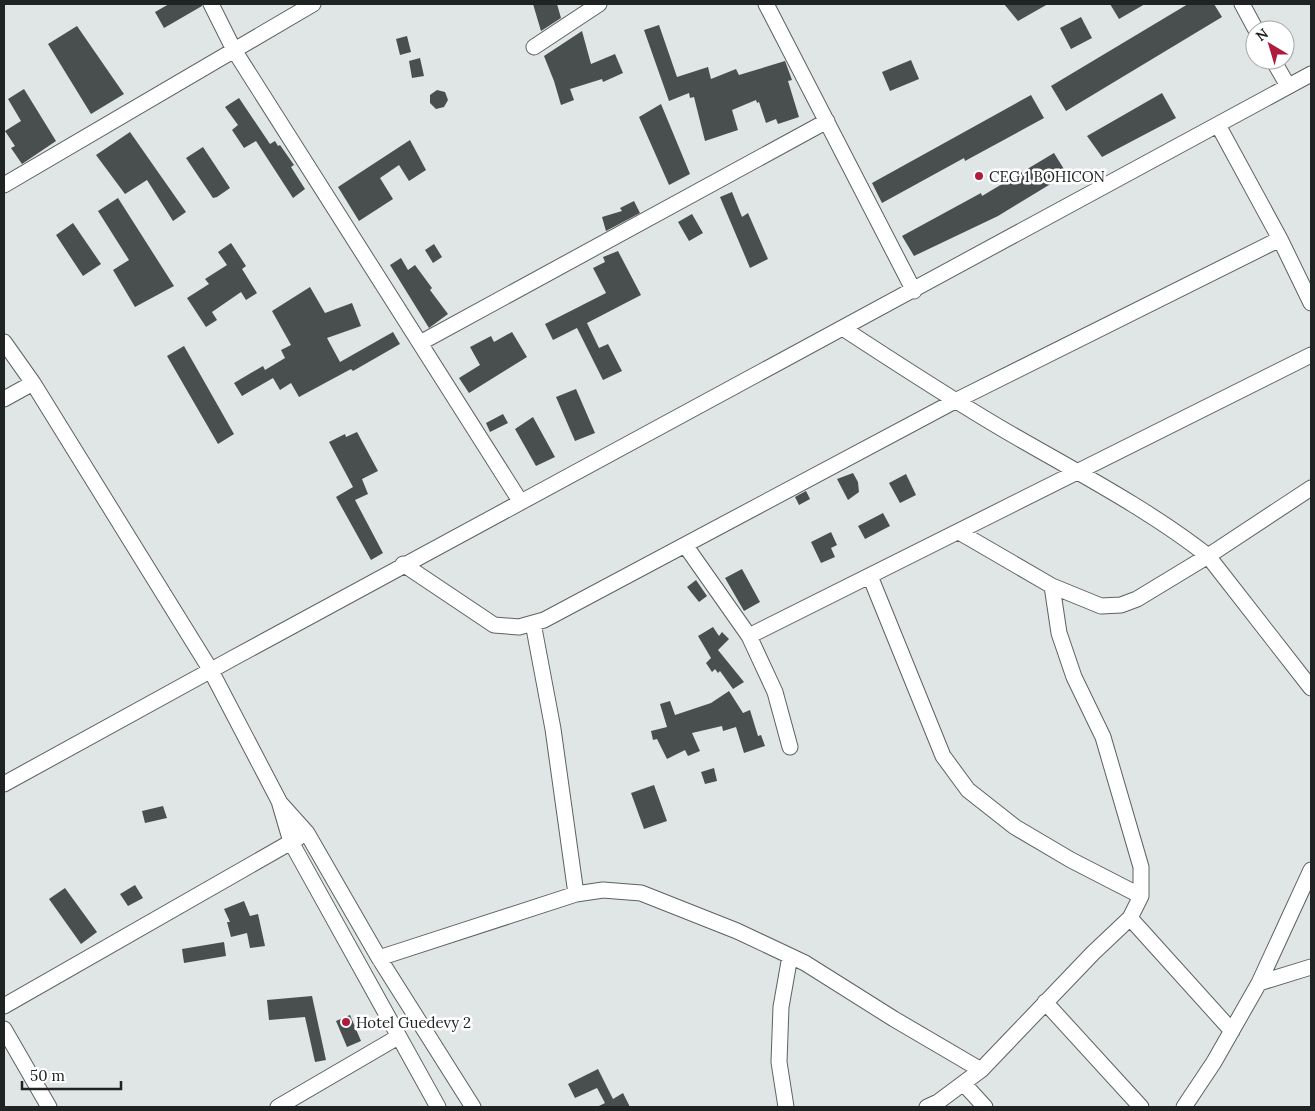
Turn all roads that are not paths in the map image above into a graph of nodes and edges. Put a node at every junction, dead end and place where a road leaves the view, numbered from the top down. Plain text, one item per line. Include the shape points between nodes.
1 (211, 4) edge
2 (312, 4) edge
3 (599, 4) edge
4 (766, 4) edge
5 (1242, 4) edge
6 (1251, 20) edge
7 (534, 47) dead end
8 (234, 50) junction
9 (1279, 70) edge
10 (1311, 74) edge
11 (1288, 86) junction
12 (827, 121) junction
13 (1218, 125) junction
14 (4, 185) edge
15 (1280, 239) junction
16 (914, 291) junction
17 (1311, 303) edge
18 (844, 329) junction
19 (4, 342) edge
20 (420, 343) junction
21 (1311, 355) edge
22 (33, 383) junction
23 (4, 399) edge
24 (955, 401) junction
25 (1078, 472) junction
26 (1311, 488) edge
27 (520, 501) junction
28 (959, 532) junction
29 (685, 545) junction
30 (1208, 556) junction
31 (403, 564) junction
32 (870, 576) junction
33 (1052, 586) junction
34 (534, 623) junction
35 (749, 636) junction
36 (210, 669) junction
37 (1311, 688) edge
38 (790, 747) dead end
39 (4, 784) edge
40 (279, 802) junction
41 (307, 833) junction
42 (291, 842) junction
43 (1311, 870) edge
44 (576, 894) junction
45 (1141, 896) junction
46 (1130, 918) junction
47 (790, 956) junction
48 (379, 958) junction
49 (1311, 967) edge
50 (1259, 983) junction
51 (1046, 1002) junction
52 (4, 1006) edge
53 (4, 1029) edge
54 (1232, 1031) junction
55 (398, 1037) junction
56 (981, 1070) junction
57 (964, 1084) junction
58 (49, 1107) edge
59 (278, 1107) edge
60 (438, 1107) edge
61 (473, 1107) edge
62 (786, 1107) edge
63 (927, 1107) edge
64 (985, 1107) edge
65 (1141, 1107) edge
66 (1184, 1107) edge

1 - 8 street
2 - 8 street
3 - 7 street
4 - 12 street
5 - 6 street
8 - 14 street
8 - 20 street
9 - 11 street
10 - 11 street
11 - 13 street
12 - 16 street
12 - 20 street
13 - 15 street
13 - 16 street
15 - 17 street
15 - 24 street
16 - 18 street
18 - 24 street
18 - 27 street
19 - 22 street
20 - 27 street
21 - 25 street
22 - 23 street
22 - 36 street
24 - 25 street
24 - 29 street
25 - 28 street
25 - 30 street
26 - 30 street
27 - 31 street
28 - 32 street
28 - 33 street
29 - 34 street
29 - 35 street
30 - 33 street via 1137,599 1121,605 1101,606
30 - 37 street
31 - 34 street via 494,625 519,627
31 - 36 street
32 - 35 street
32 - 45 street via 943,756 968,790 1016,827
33 - 45 street via 1059,633 1074,676 1103,737 1141,867
34 - 44 street via 554,730
35 - 38 street via 774,692
36 - 39 street
36 - 40 street
40 - 41 street
40 - 42 street
41 - 42 street
41 - 48 street
42 - 52 street
42 - 55 street
43 - 50 street
44 - 47 street via 603,890 641,893
44 - 48 street
45 - 46 street
46 - 51 street
46 - 54 street
47 - 56 street
47 - 62 street via 781,1007 779,1062
48 - 61 street
49 - 50 street
50 - 54 street
51 - 56 street
51 - 65 street
53 - 58 street
54 - 66 street
55 - 59 street
55 - 60 street
56 - 57 street
57 - 63 street
57 - 64 street

